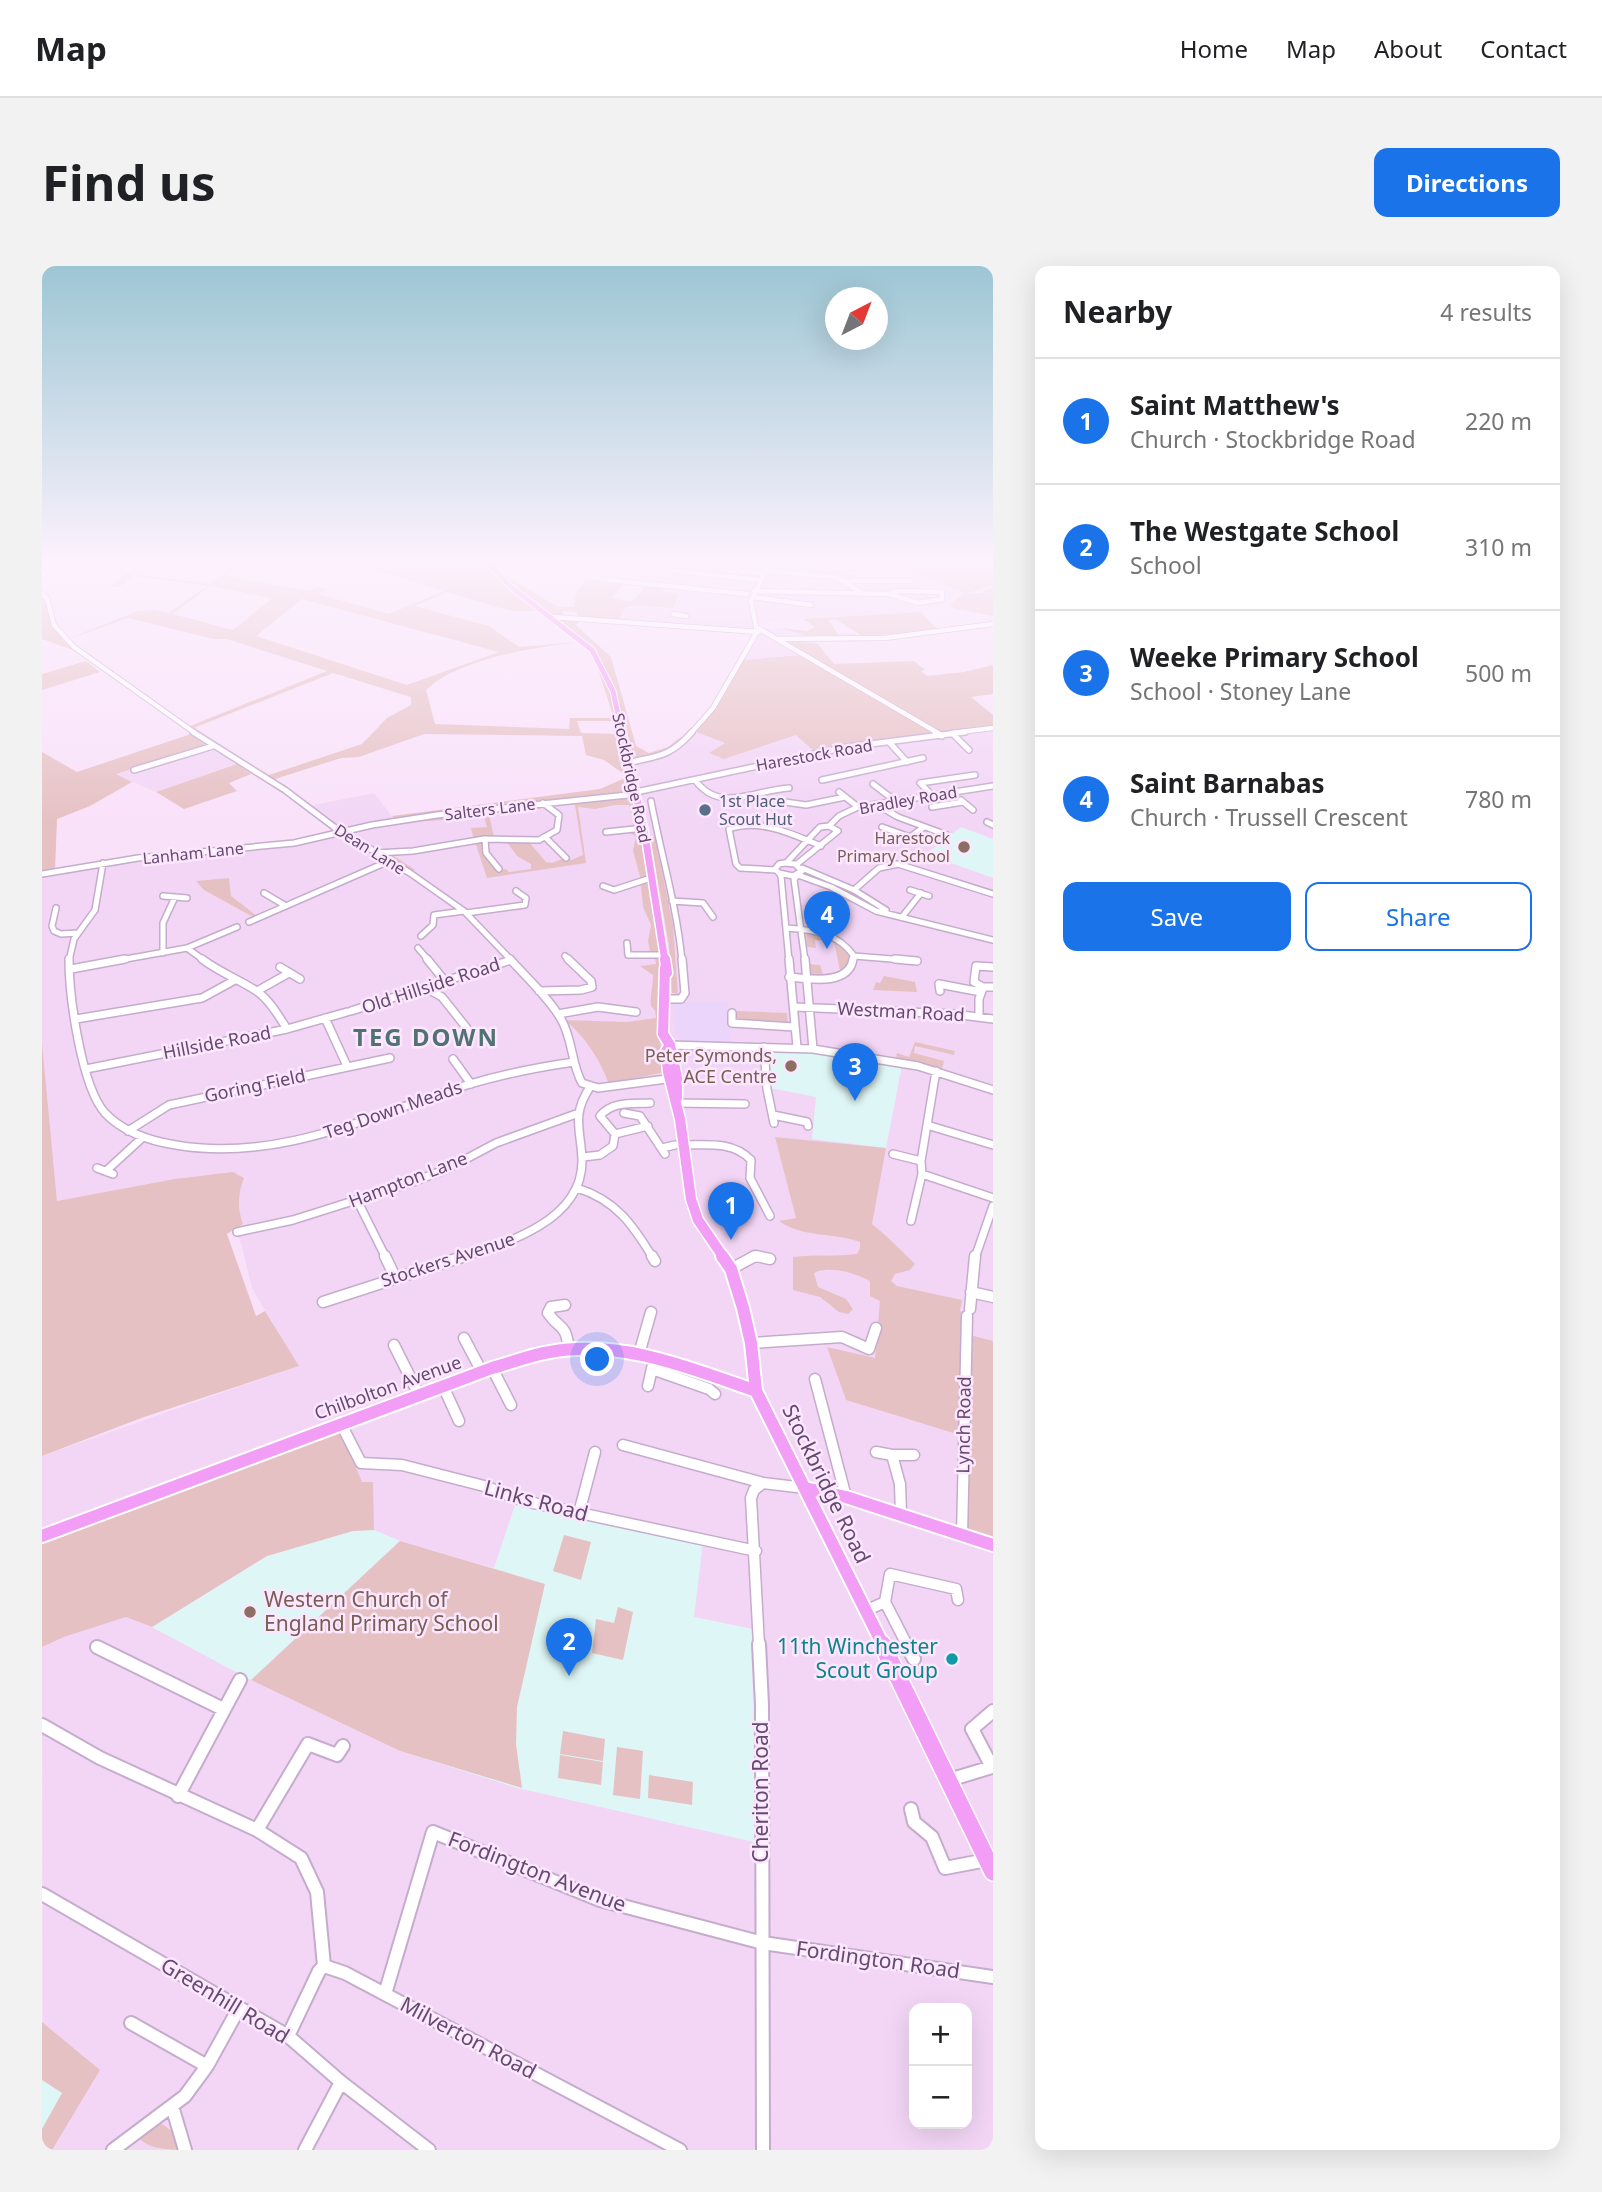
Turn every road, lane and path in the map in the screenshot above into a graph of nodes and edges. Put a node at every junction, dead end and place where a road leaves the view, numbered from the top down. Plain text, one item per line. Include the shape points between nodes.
1 (72, 646) edge
2 (587, 646) edge
3 (748, 646) edge
4 (788, 646) edge
5 (993, 728) edge
6 (954, 735) junction
7 (942, 737) junction
8 (889, 742) junction
9 (213, 746) junction
10 (969, 750) dead end
11 (920, 758) dead end
12 (631, 762) junction
13 (907, 762) junction
14 (134, 770) dead end
15 (975, 775) dead end
16 (965, 777) junction
17 (695, 779) junction
18 (822, 779) dead end
19 (873, 783) dead end
20 (993, 786) edge
21 (789, 788) dead end
22 (977, 788) junction
23 (839, 792) dead end
24 (950, 792) junction
25 (636, 793) junction
26 (931, 794) junction
27 (845, 797) junction
28 (894, 800) junction
29 (650, 802) dead end
30 (785, 802) dead end
31 (963, 802) junction
32 (543, 803) junction
33 (572, 804) dead end
34 (876, 804) junction
35 (859, 807) junction
36 (932, 807) dead end
37 (550, 808) junction
38 (973, 810) dead end
39 (829, 826) junction
40 (882, 827) dead end
41 (924, 827) junction
42 (344, 832) junction
43 (603, 832) dead end
44 (645, 832) junction
45 (658, 835) junction
46 (947, 835) dead end
47 (545, 837) junction
48 (485, 839) junction
49 (806, 840) junction
50 (821, 846) junction
51 (376, 853) junction
52 (566, 858) dead end
53 (389, 861) junction
54 (787, 862) junction
55 (103, 863) junction
56 (499, 869) dead end
57 (798, 871) junction
58 (777, 872) junction
59 (42, 874) edge
60 (651, 878) junction
61 (603, 886) dead end
62 (854, 890) junction
63 (910, 890) dead end
64 (516, 891) dead end
65 (264, 893) dead end
66 (921, 893) junction
67 (993, 894) edge
68 (163, 896) dead end
69 (929, 896) dead end
70 (175, 897) junction
71 (187, 898) dead end
72 (672, 901) junction
73 (286, 906) junction
74 (56, 908) dead end
75 (879, 909) junction
76 (465, 912) junction
77 (709, 915) dead end
78 (898, 916) junction
79 (249, 922) dead end
80 (237, 927) dead end
81 (786, 928) junction
82 (802, 929) junction
83 (78, 933) junction
84 (421, 936) dead end
85 (993, 940) edge
86 (627, 943) dead end
87 (187, 948) junction
88 (418, 948) dead end
89 (163, 953) junction
90 (665, 955) junction
91 (565, 956) dead end
92 (854, 956) junction
93 (511, 960) junction
94 (917, 961) dead end
95 (993, 966) edge
96 (280, 967) dead end
97 (71, 969) junction
98 (289, 973) junction
99 (789, 977) junction
100 (806, 978) junction
101 (300, 979) dead end
102 (235, 980) junction
103 (444, 980) junction
104 (424, 987) junction
105 (993, 987) edge
106 (982, 989) junction
107 (257, 990) junction
108 (540, 991) junction
109 (940, 991) dead end
110 (666, 999) junction
111 (794, 1007) junction
112 (809, 1008) junction
113 (349, 1012) joint
114 (636, 1012) dead end
115 (732, 1013) dead end
116 (558, 1014) junction
117 (979, 1016) junction
118 (325, 1018) junction
119 (993, 1018) edge
120 (76, 1019) junction
121 (795, 1027) junction
122 (286, 1029) junction
123 (469, 1031) dead end
124 (670, 1045) junction
125 (764, 1047) junction
126 (797, 1047) junction
127 (813, 1049) junction
128 (390, 1058) dead end
129 (453, 1059) dead end
130 (574, 1062) junction
131 (347, 1066) junction
132 (86, 1069) junction
133 (936, 1071) junction
134 (673, 1078) junction
135 (471, 1084) junction
136 (590, 1087) junction
137 (992, 1087) edge
138 (676, 1101) junction
139 (650, 1103) dead end
140 (745, 1104) dead end
141 (625, 1112) dead end
142 (576, 1114) junction
143 (927, 1125) junction
144 (648, 1126) junction
145 (808, 1126) dead end
146 (128, 1131) junction
147 (615, 1134) junction
148 (142, 1138) junction
149 (679, 1145) junction
150 (993, 1145) edge
151 (893, 1154) dead end
152 (583, 1157) junction
153 (921, 1161) junction
154 (106, 1171) dead end
155 (922, 1174) junction
156 (577, 1188) junction
157 (993, 1198) edge
158 (357, 1200) junction
159 (993, 1206) edge
160 (769, 1216) dead end
161 (911, 1221) dead end
162 (237, 1232) dead end
163 (770, 1259) dead end
164 (656, 1261) dead end
165 (731, 1269) junction
166 (395, 1277) junction
167 (971, 1292) junction
168 (993, 1297) edge
169 (323, 1302) dead end
170 (565, 1305) dead end
171 (651, 1312) dead end
172 (876, 1328) dead end
173 (464, 1338) dead end
174 (751, 1343) junction
175 (394, 1345) dead end
176 (569, 1349) junction
177 (639, 1354) junction
178 (654, 1364) junction
179 (487, 1370) junction
180 (815, 1379) dead end
181 (443, 1386) junction
182 (649, 1386) dead end
183 (756, 1391) junction
184 (715, 1394) dead end
185 (419, 1395) junction
186 (511, 1405) dead end
187 (459, 1421) dead end
188 (341, 1424) junction
189 (623, 1445) dead end
190 (595, 1452) dead end
191 (876, 1452) dead end
192 (892, 1455) junction
193 (914, 1455) dead end
194 (763, 1483) junction
195 (805, 1488) junction
196 (846, 1497) junction
197 (579, 1513) junction
198 (901, 1515) junction
199 (962, 1535) junction
200 (42, 1536) edge
201 (993, 1545) edge
202 (756, 1550) junction
203 (958, 1600) dead end
204 (885, 1602) junction
205 (865, 1611) junction
206 (97, 1647) dead end
207 (915, 1659) dead end
208 (240, 1680) dead end
209 (223, 1709) junction
210 (993, 1711) edge
211 (42, 1725) edge
212 (343, 1746) dead end
213 (948, 1781) junction
214 (178, 1796) junction
215 (911, 1809) dead end
216 (257, 1830) junction
217 (990, 1866) edge
218 (42, 1894) edge
219 (763, 1943) junction
220 (324, 1966) junction
221 (993, 1977) edge
222 (385, 1994) junction
223 (239, 2008) junction
224 (131, 2023) dead end
225 (288, 2036) junction
226 (207, 2066) junction
227 (341, 2082) junction
228 (172, 2106) junction
229 (113, 2150) edge
230 (186, 2150) edge
231 (305, 2150) edge
232 (429, 2150) edge
233 (681, 2150) edge
234 (763, 2150) edge

1 - 9 street, Dean Lane
2 - 12 main road, Stockbridge Road via 613,691
3 - 12 street via 713,708 680,746 666,755
4 - 7 street
5 - 6 street, Harestock Road
6 - 7 street, Harestock Road
6 - 10 street
7 - 8 street, Harestock Road
8 - 13 street
8 - 17 street, Harestock Road
9 - 14 street
9 - 42 street, Dean Lane
11 - 13 street
12 - 25 main road, Stockbridge Road
13 - 18 street
15 - 16 street
16 - 22 street
16 - 26 street via 920,783
17 - 21 street via 709,795 739,801
17 - 25 street, Harestock Road
19 - 28 street
20 - 22 street, Bradley Road
22 - 24 street, Bradley Road
23 - 27 street
24 - 26 street, Bradley Road
24 - 31 street
25 - 32 street, Salters Lane
25 - 44 main road, Stockbridge Road
26 - 28 street, Bradley Road
27 - 30 street via 792,806
27 - 35 street
28 - 34 street, Bradley Road
29 - 45 street
31 - 36 street
31 - 38 street
32 - 37 street
32 - 42 street, Salters Lane
33 - 37 street
34 - 35 street, Bradley Road
34 - 41 street
35 - 39 street, Bradley Road
37 - 47 street via 561,820 557,830
39 - 49 street, Bradley Road via 820,827
39 - 50 street via 838,831
40 - 41 street via 910,837
41 - 46 street
42 - 51 street, Dean Lane
42 - 55 street, Lanham Lane via 294,843
43 - 44 street
44 - 45 street
44 - 60 main road, Stockbridge Road
45 - 72 street
47 - 48 street
47 - 52 street
48 - 51 street via 410,852 395,846
48 - 56 street via 486,853
49 - 50 street
49 - 54 street, Bradley Road
49 - 58 street via 768,827 729,829 740,868
50 - 57 street
51 - 53 street, Dean Lane
53 - 73 street
53 - 76 street, Dean Lane
54 - 57 street
54 - 58 street, Bradley Road via 779,864
55 - 59 street, Lanham Lane
55 - 83 street, Teg Down Meads via 95,912
57 - 58 street
57 - 62 street
57 - 75 street
57 - 82 street via 794,879
58 - 81 street
60 - 61 street via 614,890
60 - 90 main road, Stockbridge Road
62 - 67 street via 879,867 898,864
62 - 75 street
63 - 66 street
64 - 76 street via 526,898 525,905
65 - 73 street
66 - 69 street
66 - 78 street
68 - 70 street
70 - 71 street
70 - 89 street via 160,929
72 - 77 street via 702,903
72 - 110 street via 685,996
73 - 79 street
74 - 83 street via 54,931
75 - 78 street
76 - 84 street via 434,915 433,925
76 - 93 street, Dean Lane
78 - 85 street
80 - 87 street
81 - 82 street
81 - 99 street
82 - 92 street via 841,940
82 - 100 street
83 - 97 street, Teg Down Meads via 70,951
86 - 90 street via 628,955
87 - 89 street
87 - 102 street
88 - 103 street
89 - 97 street
90 - 110 main road, Stockbridge Road
91 - 108 street via 592,987
92 - 94 street
92 - 100 street via 852,967 839,976
93 - 103 street, Old Hillside Road
93 - 108 street, Dean Lane
95 - 106 street via 976,966 974,982
96 - 98 street
97 - 120 street, Teg Down Meads
98 - 101 street
98 - 107 street
99 - 100 street
99 - 111 street
100 - 112 street
102 - 107 street
102 - 120 street via 202,998
103 - 104 street, Old Hillside Road
104 - 113 street, Old Hillside Road
104 - 123 street via 442,997
105 - 106 street
106 - 109 street via 939,984
106 - 117 street
107 - 122 street
108 - 116 street, Dean Lane
110 - 124 main road, Stockbridge Road via 663,1034
111 - 112 street, Westman Road
111 - 121 street
112 - 117 street, Westman Road
112 - 127 street
113 - 118 street, Hillside Road
114 - 116 street via 598,1007
115 - 121 street via 732,1023
116 - 130 street, Dean Lane
117 - 119 street, Westman Road
118 - 122 street, Hillside Road
118 - 131 street
120 - 132 street, Teg Down Meads
121 - 126 street
122 - 132 street, Hillside Road
124 - 125 street
124 - 134 main road, Stockbridge Road
125 - 126 street
125 - 145 street via 773,1119 807,1122
126 - 127 street
127 - 133 street
128 - 131 street, Goring Field
129 - 135 street
130 - 135 street, Teg Down Meads
130 - 136 street, Dean Lane via 578,1079
131 - 146 street, Goring Field via 169,1105
132 - 146 street, Teg Down Meads via 102,1108
133 - 137 street
133 - 143 street
134 - 136 street
134 - 138 main road, Stockbridge Road
135 - 148 street, Teg Down Meads via 372,1120 283,1143 204,1150
136 - 142 street
138 - 140 street
138 - 149 main road, Stockbridge Road
139 - 147 street via 613,1105 603,1111 602,1121
141 - 144 street via 640,1116
142 - 152 street
142 - 158 street, Hampton Lane via 496,1143 449,1168
143 - 150 street
143 - 153 street
144 - 147 street
144 - 149 street via 663,1151
146 - 148 street, Teg Down Meads
147 - 152 street via 604,1154
148 - 154 street
149 - 160 street via 729,1146 744,1152 751,1160 750,1178
149 - 165 main road, Stockbridge Road via 694,1211
151 - 153 street
152 - 156 street
153 - 155 street
155 - 157 street
155 - 161 street
156 - 164 street via 615,1204
156 - 166 street, Stockers Avenue via 559,1211 518,1238
158 - 162 street, Hampton Lane
158 - 166 street
159 - 167 street, Lynch Road via 980,1235
163 - 165 street via 755,1256
165 - 174 main road, Stockbridge Road
166 - 169 street, Stockers Avenue
167 - 168 street
167 - 199 street, Lynch Road
170 - 176 street via 551,1307 548,1313 561,1323
171 - 177 street
172 - 174 street via 869,1349 842,1337
173 - 179 street
174 - 183 main road, Stockbridge Road
175 - 185 street
176 - 177 main road, Chilbolton Avenue
176 - 179 main road, Chilbolton Avenue
177 - 178 main road, Chilbolton Avenue
178 - 182 street
178 - 183 main road, Chilbolton Avenue
178 - 184 street
179 - 181 main road, Chilbolton Avenue
179 - 186 street
180 - 196 street
181 - 185 main road, Chilbolton Avenue
181 - 187 street
183 - 195 main road, Stockbridge Road
185 - 188 main road, Chilbolton Avenue
188 - 197 street, Links Road via 360,1463 402,1465
188 - 200 main road, Chilbolton Avenue
189 - 194 street
190 - 197 street
191 - 192 street
192 - 193 street
192 - 198 street via 900,1484
194 - 195 street
194 - 202 street, Cheriton Road via 751,1498
195 - 196 main road
195 - 205 main road, Stockbridge Road
196 - 198 main road
197 - 202 street, Links Road
198 - 199 main road
199 - 201 main road
202 - 219 street, Cheriton Road
203 - 204 street via 956,1589 891,1574
204 - 205 street
204 - 207 street
205 - 213 main road, Stockbridge Road
206 - 209 street
208 - 209 street
209 - 214 street
210 - 213 street via 972,1729 992,1767
211 - 214 street
212 - 216 street via 337,1755 308,1744
213 - 217 main road, Stockbridge Road
214 - 216 street
215 - 217 street via 914,1822 932,1837 945,1868
216 - 220 street via 301,1858 317,1892
218 - 223 street, Greenhill Road
219 - 221 street, Fordington Road
219 - 222 street, Fordington Avenue via 600,1900 433,1832
219 - 234 street, Cheriton Road
220 - 222 street, Milverton Road
220 - 225 street
222 - 233 street, Milverton Road
223 - 225 street, Greenhill Road
223 - 226 street
224 - 226 street
225 - 227 street, Greenhill Road
226 - 228 street
227 - 231 street
227 - 232 street, Greenhill Road
228 - 229 street
228 - 230 street

